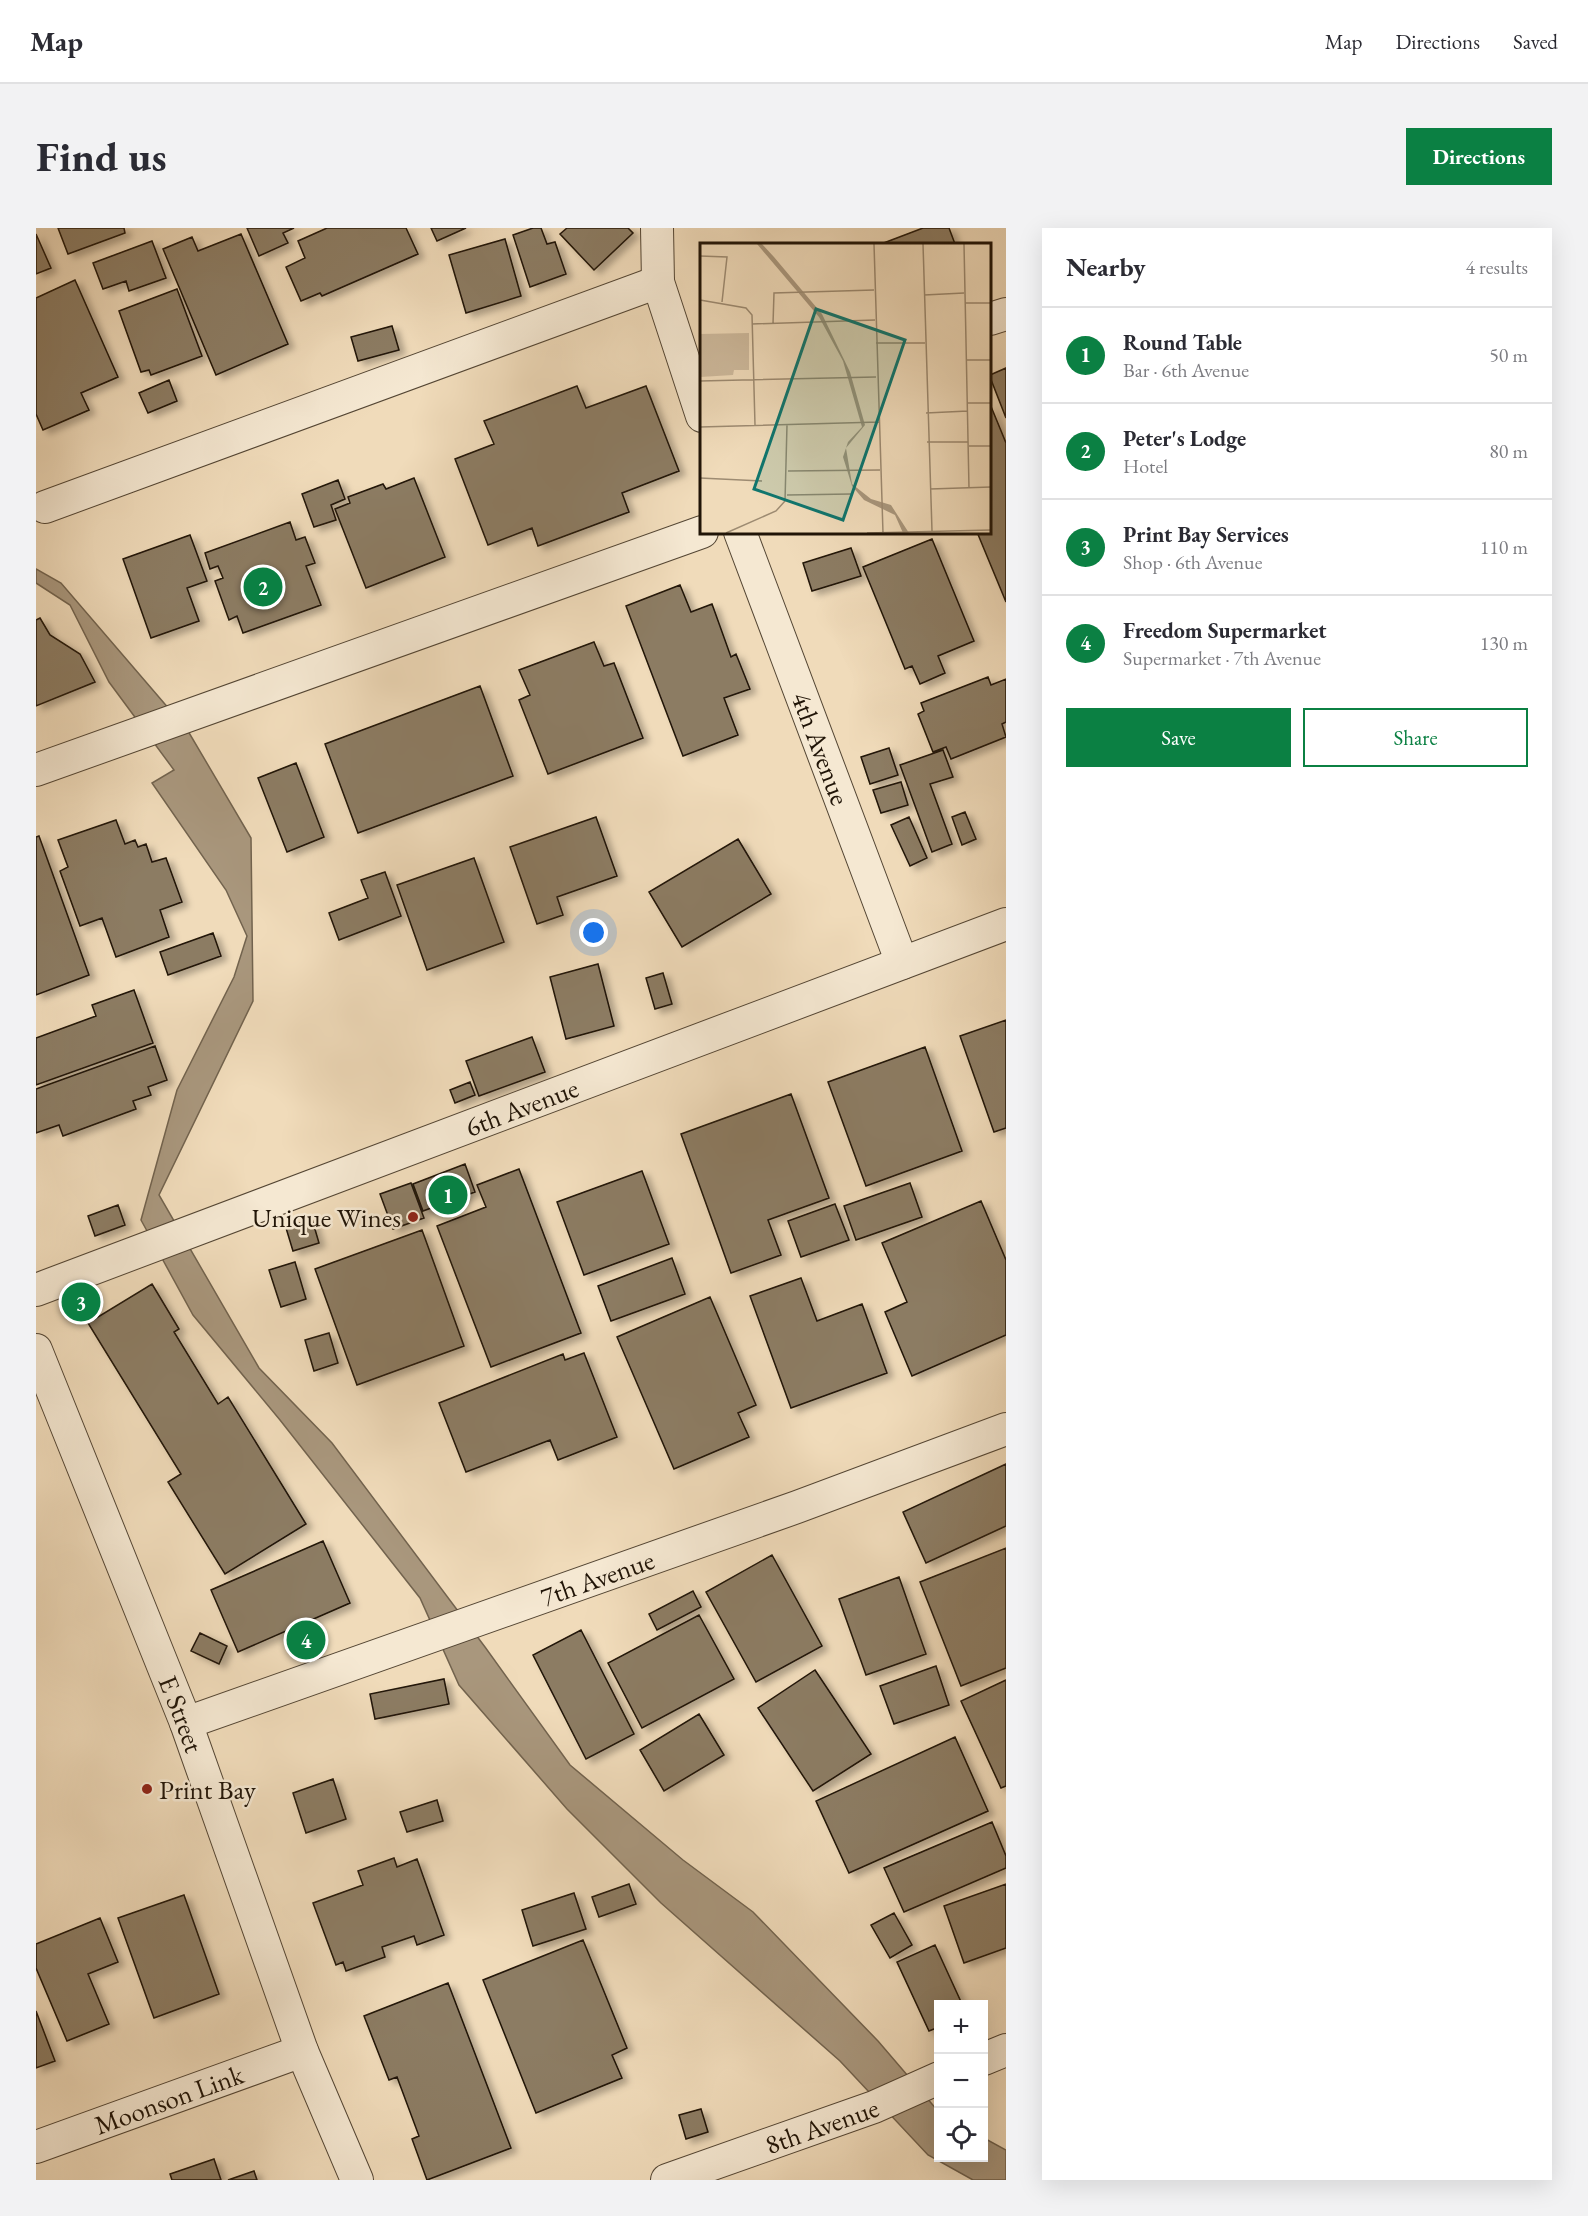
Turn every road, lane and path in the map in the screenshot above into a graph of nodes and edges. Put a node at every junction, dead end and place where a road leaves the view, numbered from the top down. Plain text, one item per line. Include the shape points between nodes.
1 (657, 228) edge
2 (658, 282) junction
3 (1006, 314) edge
4 (991, 319) edge
5 (700, 410) edge
6 (45, 507) dead end
7 (700, 533) edge
8 (741, 534) edge
9 (36, 770) edge
10 (1006, 924) edge
11 (902, 963) junction
12 (36, 1290) edge
13 (36, 1350) edge
14 (1006, 1429) edge
15 (186, 1723) junction
16 (1006, 2050) edge
17 (303, 2051) junction
18 (988, 2057) edge
19 (934, 2080) edge
20 (36, 2147) edge
21 (357, 2180) edge
22 (668, 2180) edge

1 - 2 street
2 - 5 street
2 - 6 street
3 - 4 street
7 - 9 street
8 - 11 street, 4th Avenue
10 - 11 street, 6th Avenue
11 - 12 street, 6th Avenue
13 - 15 street, E Street
14 - 15 street, 7th Avenue
15 - 17 street, E Street
16 - 18 street
17 - 20 street, Moonson Link
17 - 21 street, E Street
19 - 22 street, 8th Avenue via 874,2107

